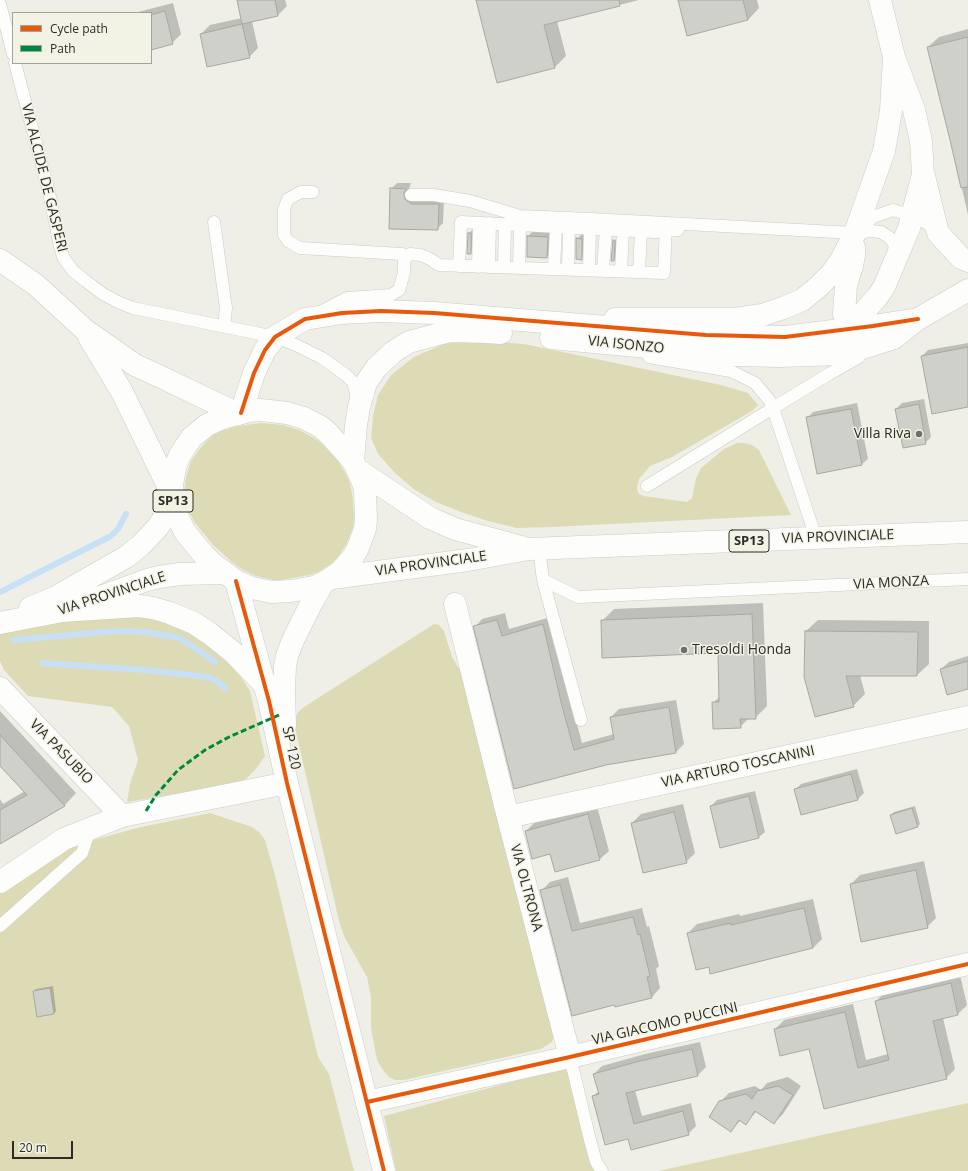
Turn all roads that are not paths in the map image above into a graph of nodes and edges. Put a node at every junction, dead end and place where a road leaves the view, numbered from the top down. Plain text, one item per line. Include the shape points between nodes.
1 (880, 0) edge
2 (0, 4) edge
3 (12, 50) edge
4 (894, 57) junction
5 (15, 64) edge
6 (924, 174) junction
7 (313, 192) dead end
8 (411, 194) dead end
9 (912, 216) junction
10 (214, 222) dead end
11 (485, 223) junction
12 (505, 224) junction
13 (520, 225) junction
14 (556, 227) junction
15 (569, 227) junction
16 (666, 227) junction
17 (590, 228) junction
18 (606, 229) junction
19 (623, 230) junction
20 (641, 231) junction
21 (855, 233) junction
22 (938, 233) junction
23 (897, 257) junction
24 (0, 260) edge
25 (404, 260) junction
26 (968, 261) edge
27 (459, 266) junction
28 (483, 267) junction
29 (504, 267) junction
30 (519, 268) junction
31 (554, 269) junction
32 (568, 269) junction
33 (589, 270) junction
34 (603, 270) junction
35 (621, 271) junction
36 (639, 272) junction
37 (968, 290) edge
38 (434, 313) junction
39 (305, 319) junction
40 (918, 319) junction
41 (224, 326) junction
42 (849, 329) junction
43 (85, 330) junction
44 (275, 338) junction
45 (553, 338) junction
46 (884, 341) junction
47 (723, 354) junction
48 (359, 407) junction
49 (773, 408) junction
50 (240, 413) junction
51 (356, 466) junction
52 (647, 486) dead end
53 (173, 499) junction
54 (968, 532) edge
55 (816, 538) junction
56 (534, 549) junction
57 (231, 577) junction
58 (327, 580) junction
59 (543, 580) junction
60 (968, 580) edge
61 (455, 604) dead end
62 (62, 611) junction
63 (0, 622) edge
64 (266, 686) junction
65 (0, 688) edge
66 (968, 718) edge
67 (581, 720) dead end
68 (287, 783) junction
69 (122, 816) junction
70 (508, 817) junction
71 (90, 829) junction
72 (0, 882) edge
73 (0, 926) edge
74 (968, 964) edge
75 (570, 1057) junction
76 (367, 1102) junction
77 (384, 1171) edge
78 (602, 1171) edge

1 - 4 street
2 - 3 lane
4 - 6 street via 914,110
4 - 21 street via 891,111 884,151
5 - 41 lane, VIA ALCIDE DE GASPERI via 49,192 63,257 73,271 118,302 134,308
6 - 9 street
6 - 22 street
7 - 25 lane via 301,192 288,199 284,209 284,235 288,241 300,248 402,254
8 - 16 lane via 470,201 520,216
9 - 21 lane via 892,210 873,217
9 - 22 lane via 928,224
9 - 23 street
10 - 41 lane via 226,308
11 - 12 lane
11 - 27 lane via 462,222
11 - 28 lane
12 - 13 lane
12 - 29 lane
13 - 14 lane
13 - 30 lane
14 - 15 lane
14 - 31 lane
15 - 17 lane
15 - 32 lane
16 - 20 lane
16 - 21 lane via 677,230 746,232 769,229
16 - 36 lane via 664,273
17 - 18 lane
17 - 33 lane
18 - 19 lane
18 - 34 lane
19 - 20 lane
19 - 35 lane
20 - 36 lane
21 - 23 lane via 882,232 894,244
21 - 38 street via 841,260 818,287 802,300 762,315 735,319 617,319 533,314
21 - 42 street via 854,255 844,304
22 - 26 street via 961,258
23 - 42 street via 878,296
24 - 43 street, SP13 via 36,285
25 - 27 lane via 410,254 421,255 439,265
25 - 39 lane via 404,273 399,290 391,295 347,298
27 - 28 lane
28 - 29 lane
29 - 30 lane
30 - 31 lane
31 - 32 lane
32 - 33 lane
33 - 34 lane
34 - 35 lane
35 - 36 lane
37 - 40 street, VIA ISONZO
38 - 39 street via 382,311 342,313
38 - 42 street via 706,335 785,337
39 - 44 street
40 - 42 street
40 - 46 street, VIA ISONZO
41 - 44 lane, VIA ALCIDE DE GASPERI
42 - 46 street via 854,336 863,341
42 - 47 street via 835,343
43 - 50 street, SP13 via 135,366
43 - 53 street, SP13 via 122,392
44 - 48 lane, VIA ALCIDE DE GASPERI via 322,358 346,375 353,382
44 - 50 street via 265,350 254,372
45 - 47 street, VIA ISONZO
45 - 48 street, VIA ISONZO via 450,331 409,342 393,352 376,368 366,383
45 - 49 lane via 731,371 755,383
46 - 47 street, VIA ISONZO via 843,354
46 - 49 lane
48 - 51 street, VIA ISONZO via 356,425
49 - 52 lane
49 - 55 lane
50 - 51 street, SP13 via 270,410 304,418 329,434
50 - 53 street, SP13 via 216,420 192,438 176,464 172,484
51 - 56 street, VIA PROVINCIALE / SP13 via 430,518 455,529
51 - 58 street, SP13 via 365,489 365,529 353,557 340,572
53 - 57 street, SP13 via 176,514 185,532 204,554
53 - 63 street, VIA PROVINCIALE via 158,527 126,557 54,598
54 - 55 street, VIA PROVINCIALE / SP13
55 - 56 street, VIA PROVINCIALE / SP13
56 - 58 street, VIA PROVINCIALE / SP13
56 - 59 lane
57 - 58 street, SP13 via 252,588 272,592 304,589
57 - 62 street, VIA PROVINCIALE via 180,574 159,577
57 - 64 street, SP 120
58 - 68 street via 311,604 290,645 285,666
59 - 60 lane, VIA MONZA via 578,597
59 - 67 lane
61 - 70 street, VIA OLTRONA
62 - 63 street, VIA PROVINCIALE
62 - 64 street via 139,606 170,613 194,623 209,633 234,653
64 - 68 street, SP 120
65 - 69 street, VIA PASUBIO
66 - 70 street, VIA ARTURO TOSCANINI
68 - 69 street
68 - 76 street, SP 120
69 - 71 street
70 - 75 street, VIA OLTRONA
71 - 72 street via 64,840
71 - 73 lane via 82,853
74 - 75 street, VIA GIACOMO PUCCINI
75 - 76 street, VIA GIACOMO PUCCINI
75 - 78 lane, VIA OLTRONA via 595,1155
76 - 77 street, SP 120

